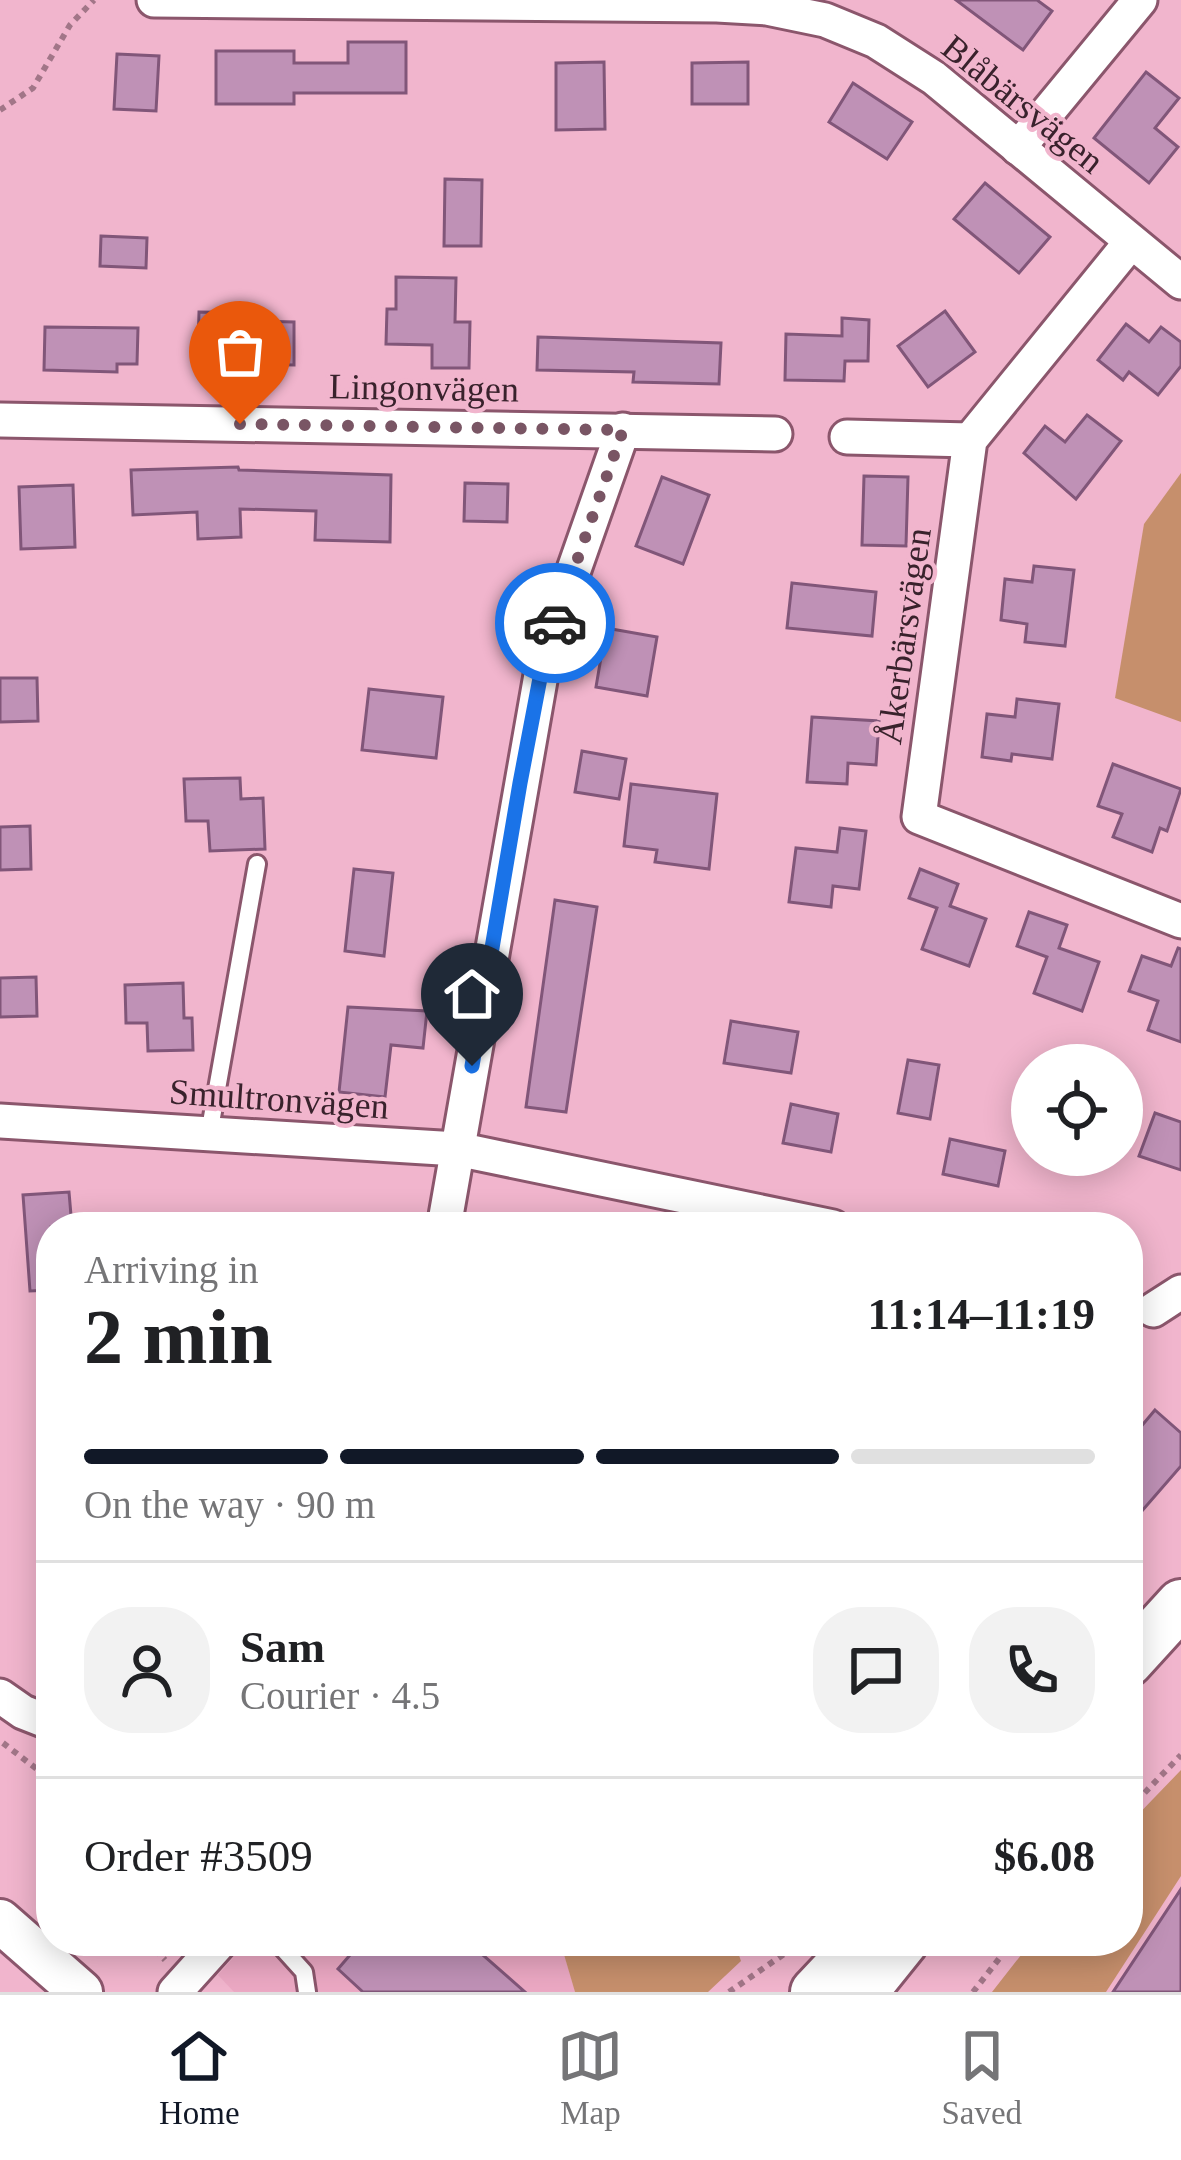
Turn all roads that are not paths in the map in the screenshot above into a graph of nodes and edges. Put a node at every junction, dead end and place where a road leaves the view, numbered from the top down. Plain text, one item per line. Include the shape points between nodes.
1 (154, 0) edge
2 (1140, 0) edge
3 (1018, 148) junction
4 (1131, 242) junction
5 (1181, 282) edge
6 (0, 420) edge
7 (623, 430) junction
8 (775, 434) dead end
9 (847, 437) dead end
10 (970, 440) junction
11 (257, 864) dead end
12 (1181, 921) edge
13 (0, 1120) edge
14 (209, 1133) junction
15 (457, 1149) junction
16 (446, 1212) edge
17 (761, 1212) edge
18 (1181, 1604) edge
19 (1143, 1646) edge
20 (0, 1696) edge
21 (36, 1717) edge
22 (0, 1921) edge
23 (36, 1953) edge
24 (40, 1956) edge
25 (207, 1956) edge
26 (290, 1956) edge
27 (849, 1956) edge
28 (892, 1956) edge
29 (81, 1992) edge
30 (175, 1992) edge
31 (308, 1992) edge
32 (815, 1992) edge
33 (863, 1992) edge

1 - 3 street, Blåbärsvägen via 767,8 876,41 934,77
2 - 3 street
3 - 4 street, Blåbärsvägen
4 - 5 street, Blåbärsvägen
4 - 10 street
6 - 7 street, Lingonvägen
7 - 8 street, Lingonvägen
7 - 15 street via 545,652
9 - 10 street
10 - 12 street, Åkerbärsvägen via 919,817
11 - 14 lane
13 - 14 street, Smultronvägen
14 - 15 street, Smultronvägen
15 - 16 street
15 - 17 street, Smultronvägen
18 - 19 main road
20 - 21 street
22 - 23 street
24 - 29 street
25 - 30 street
26 - 31 lane
27 - 32 main road
28 - 33 main road

